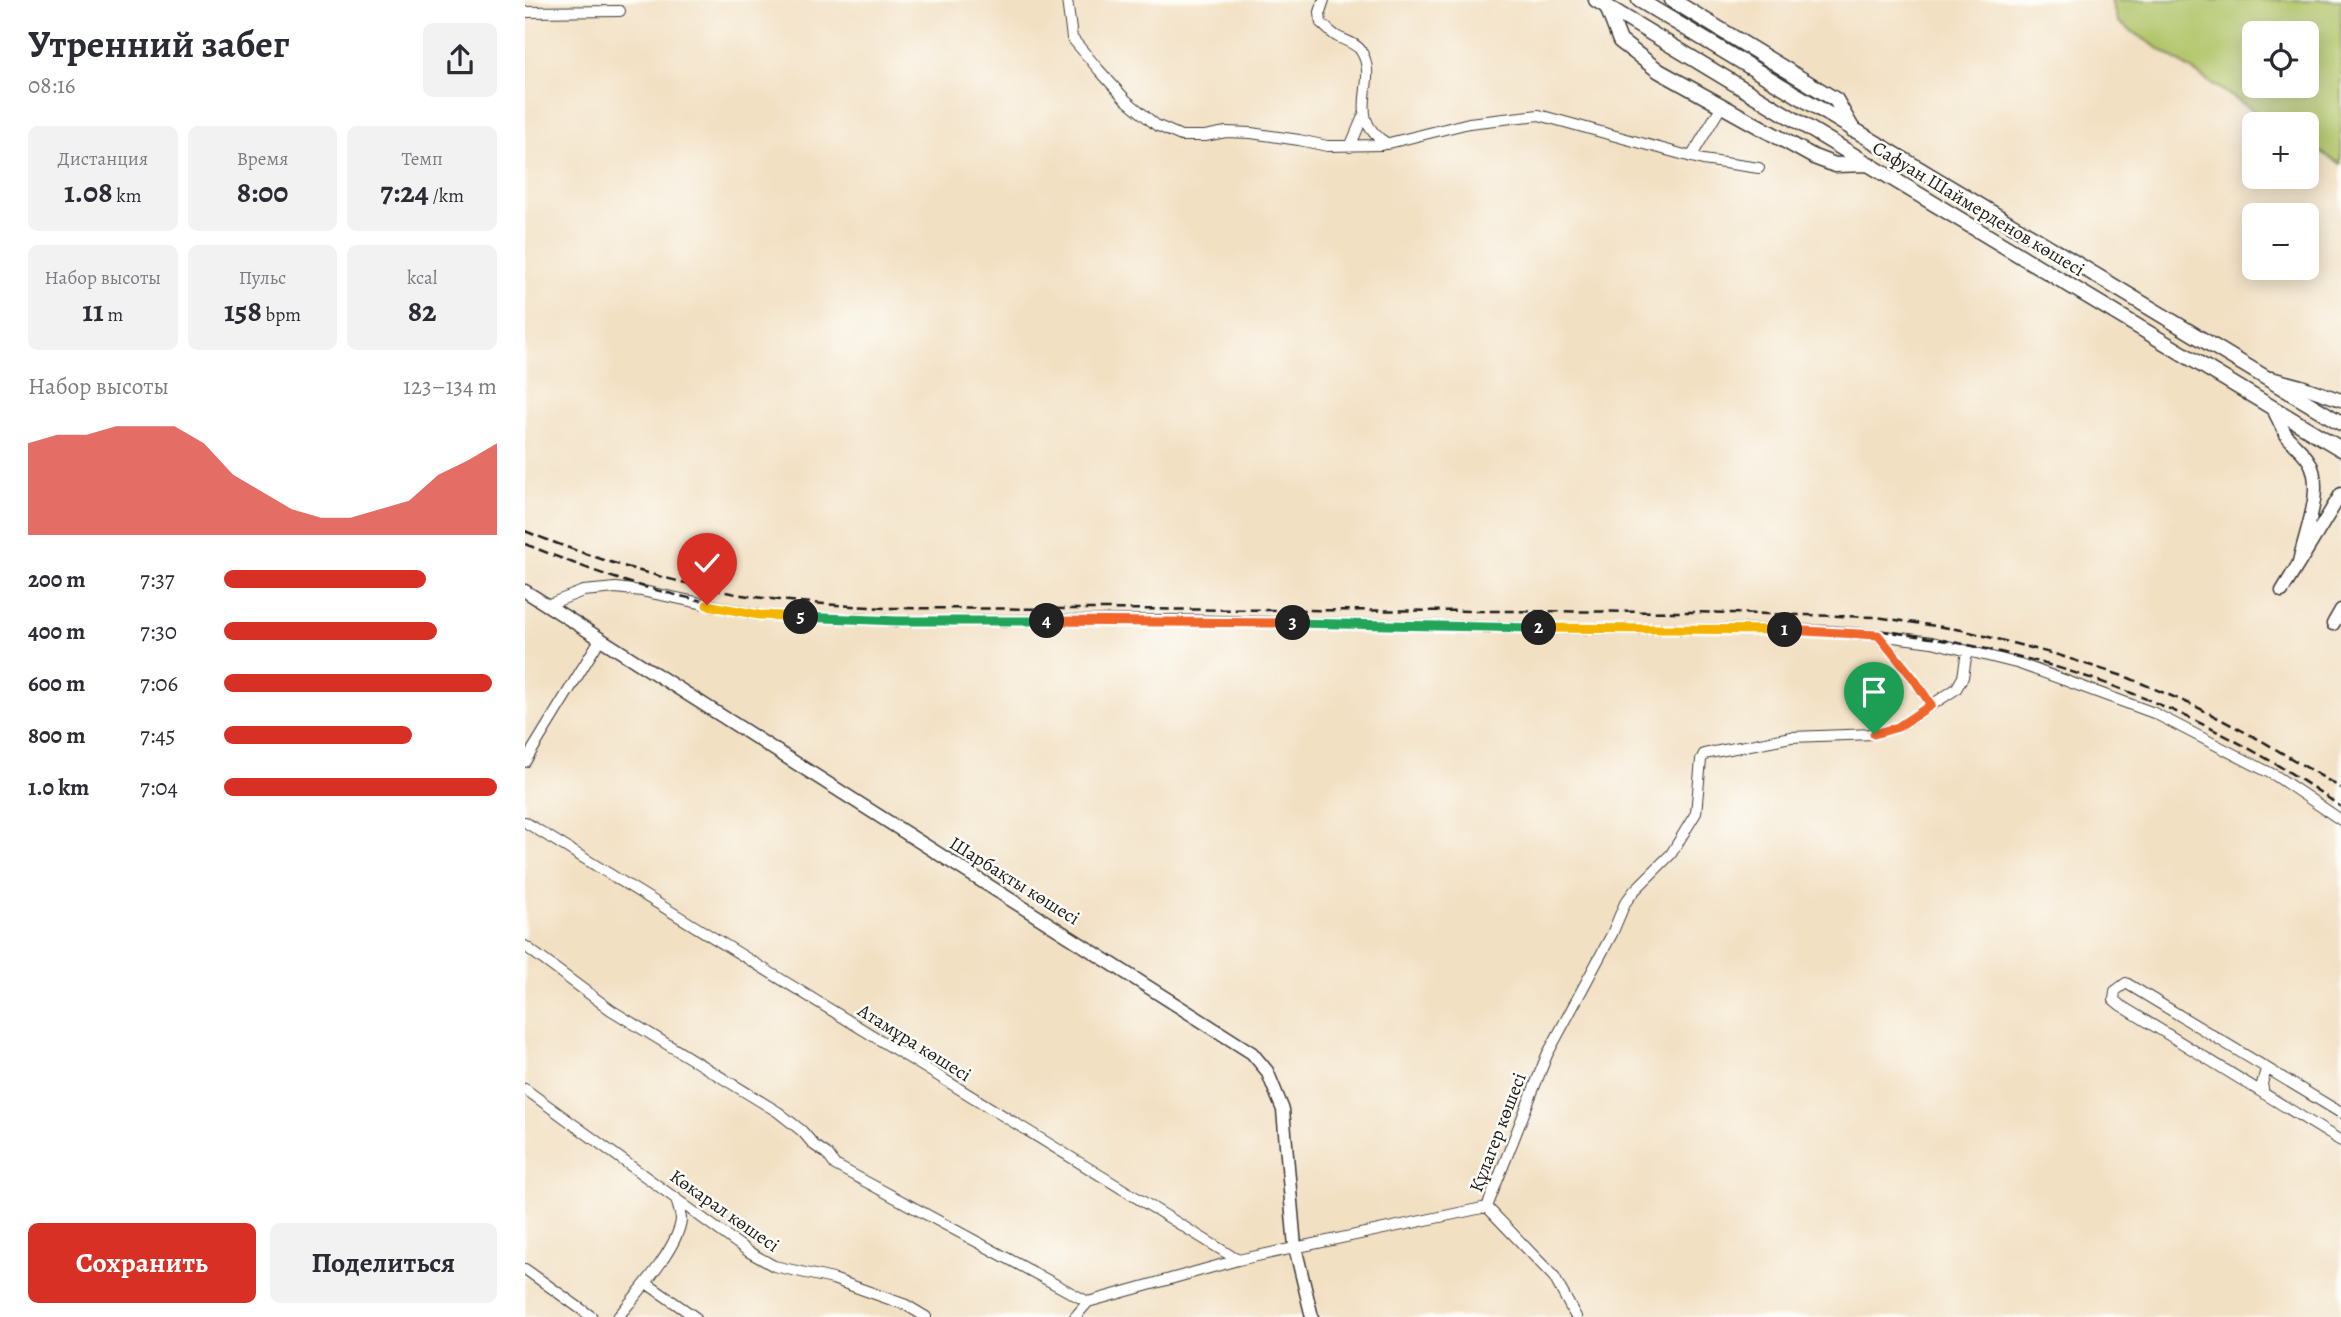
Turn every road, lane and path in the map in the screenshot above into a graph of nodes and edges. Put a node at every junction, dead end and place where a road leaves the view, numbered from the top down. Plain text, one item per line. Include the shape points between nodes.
1 (1067, 0) edge
2 (1324, 0) edge
3 (1639, 0) edge
4 (1672, 0) edge
5 (1602, 3) edge
6 (539, 6) edge
7 (620, 11) dead end
8 (525, 12) edge
9 (1721, 107) junction
10 (1364, 113) junction
11 (1853, 131) junction
12 (1389, 144) junction
13 (1350, 147) junction
14 (1691, 157) junction
15 (1869, 164) junction
16 (1759, 168) dead end
17 (2261, 376) junction
18 (2341, 400) edge
19 (2272, 407) junction
20 (2341, 423) edge
21 (2341, 449) edge
22 (2341, 494) edge
23 (2299, 562) junction
24 (2282, 591) dead end
25 (525, 592) edge
26 (547, 605) junction
27 (2341, 610) edge
28 (2333, 624) dead end
29 (1878, 635) junction
30 (600, 641) junction
31 (1967, 651) junction
32 (1931, 705) junction
33 (525, 762) edge
34 (2341, 820) edge
35 (525, 822) edge
36 (525, 946) edge
37 (2266, 1069) junction
38 (525, 1089) edge
39 (2264, 1094) junction
40 (2341, 1113) edge
41 (2341, 1141) edge
42 (676, 1198) junction
43 (1487, 1207) junction
44 (1295, 1247) junction
45 (1238, 1260) junction
46 (525, 1269) edge
47 (646, 1283) junction
48 (1088, 1302) junction
49 (592, 1317) edge
50 (618, 1317) edge
51 (695, 1317) edge
52 (926, 1317) edge
53 (1075, 1317) edge
54 (1312, 1317) edge
55 (1576, 1317) edge

1 - 13 street via 1072,38 1126,100 1156,125 1181,136 1251,133
2 - 10 street via 1321,23 1360,48 1367,62
3 - 11 main road, Сафуан Шаймерденов көшесі
4 - 11 main road via 1836,100
5 - 9 main road via 1620,41 1659,71
5 - 15 main road, Сафуан Шаймерденов көшесі
6 - 7 street
6 - 8 street
9 - 14 street
9 - 15 main road via 1814,157 1835,165
10 - 12 street via 1375,137
10 - 13 street
11 - 17 main road, Сафуан Шаймерденов көшесі
12 - 13 street
12 - 14 street via 1469,123 1539,115
14 - 16 street
15 - 19 main road, Сафуан Шаймерденов көшесі
17 - 18 street
17 - 20 main road, Сафуан Шаймерденов көшесі
19 - 21 main road, Сафуан Шаймерденов көшесі
19 - 23 street via 2315,477 2316,492
22 - 23 street
23 - 24 street
25 - 26 street, Шарбақты көшесі
26 - 29 street via 583,591 616,588 759,615 897,621 1177,620
26 - 30 street, Шарбақты көшесі
27 - 28 street
29 - 31 street
29 - 32 street
30 - 33 street
30 - 44 street, Шарбақты көшесі via 1252,1053 1267,1072 1283,1110
31 - 32 street via 1956,689
31 - 34 street via 2020,664 2154,713 2276,776
32 - 43 street, Құлагер көшесі via 1891,730 1874,734 1791,737 1704,754 1696,813 1671,854 1625,903 1547,1055
35 - 45 street, Атамұра көшесі
36 - 48 street via 611,1010 778,1112 835,1165
37 - 39 street
37 - 39 street via 2126,983 2115,991 2114,1000
37 - 40 street
38 - 42 street, Көкарал көшесі
39 - 41 street
42 - 47 street via 681,1219 675,1240
42 - 52 street, Көкарал көшесі via 775,1266 833,1279 907,1305
43 - 44 street, Құлагер көшесі
43 - 55 street via 1554,1277
44 - 45 street
44 - 54 street, Шарбақты көшесі
45 - 48 street
46 - 49 street
47 - 50 street
47 - 51 street
48 - 53 street

